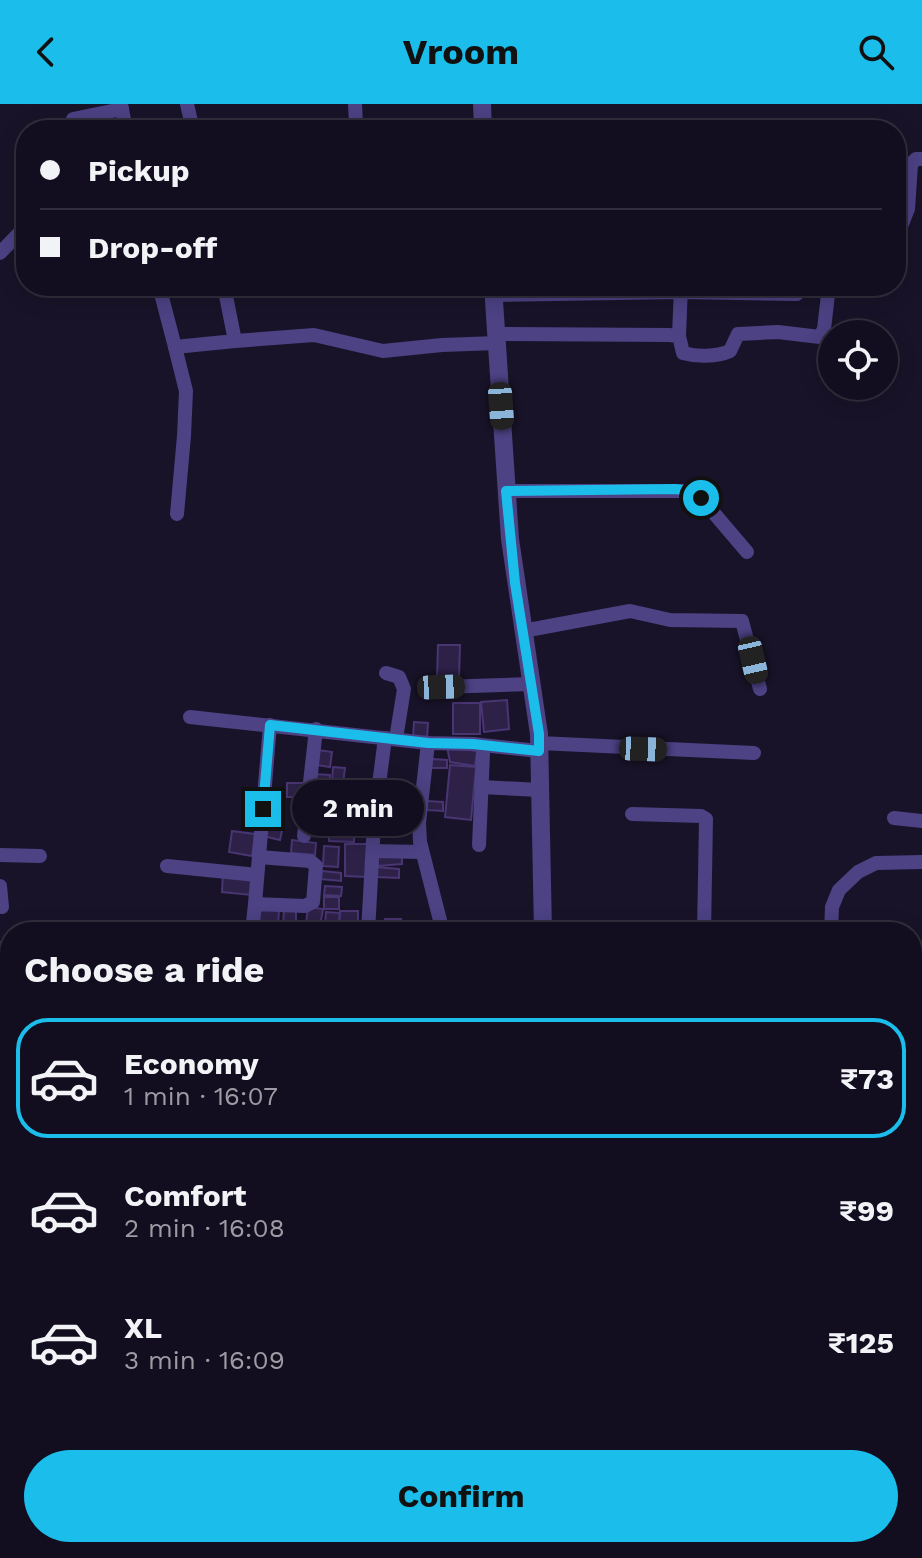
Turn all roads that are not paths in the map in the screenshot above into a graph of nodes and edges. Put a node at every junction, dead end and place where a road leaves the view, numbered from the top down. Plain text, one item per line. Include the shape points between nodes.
1 (122, 106) edge
2 (73, 119) dead end
3 (922, 159) edge
4 (915, 210) edge
5 (162, 296) edge
6 (226, 296) edge
7 (493, 296) edge
8 (681, 296) edge
9 (828, 296) edge
10 (679, 336) junction
11 (496, 339) junction
12 (235, 341) junction
13 (175, 347) junction
14 (506, 491) junction
15 (177, 514) dead end
16 (747, 552) dead end
17 (523, 631) junction
18 (386, 673) dead end
19 (531, 684) junction
20 (441, 687) dead end
21 (760, 689) dead end
22 (190, 717) dead end
23 (270, 725) junction
24 (316, 729) junction
25 (390, 738) junction
26 (428, 743) junction
27 (539, 747) junction
28 (754, 753) dead end
29 (483, 754) dead end
30 (481, 787) junction
31 (540, 790) junction
32 (632, 814) dead end
33 (894, 818) dead end
34 (922, 821) edge
35 (304, 836) dead end
36 (479, 845) dead end
37 (373, 851) junction
38 (422, 852) junction
39 (0, 855) edge
40 (40, 856) dead end
41 (259, 857) junction
42 (922, 862) edge
43 (167, 866) dead end
44 (257, 875) junction
45 (0, 886) edge
46 (255, 904) junction
47 (2, 907) edge
48 (253, 922) edge
49 (369, 922) edge
50 (440, 922) edge
51 (543, 922) edge
52 (704, 922) edge
53 (831, 922) edge

1 - 2 street
3 - 4 street via 911,164
5 - 13 street
6 - 12 street
7 - 11 street
8 - 10 street
9 - 10 street via 820,337 738,334 730,351 692,355 683,353
10 - 11 street
11 - 12 street via 383,351 314,335
11 - 14 street
12 - 13 street
13 - 15 street via 186,391
14 - 16 street via 690,491
14 - 17 street
17 - 19 street
17 - 21 street via 630,611 670,620 742,621
18 - 25 street via 399,677 404,689
19 - 20 street
19 - 27 street
22 - 23 street
23 - 24 street
23 - 41 street
24 - 25 street
24 - 35 street
25 - 26 street
25 - 37 street
26 - 27 street
26 - 38 street via 419,823
27 - 28 street
27 - 31 street
29 - 30 street
30 - 31 street
30 - 36 street
31 - 51 street
32 - 52 street via 706,819
33 - 34 street
37 - 38 street
37 - 49 street
38 - 50 street
39 - 40 street
41 - 44 street
41 - 46 street via 310,861 316,866 313,902
42 - 53 street via 876,863 858,872 839,890
43 - 44 street
44 - 46 street
45 - 47 street
46 - 48 street

